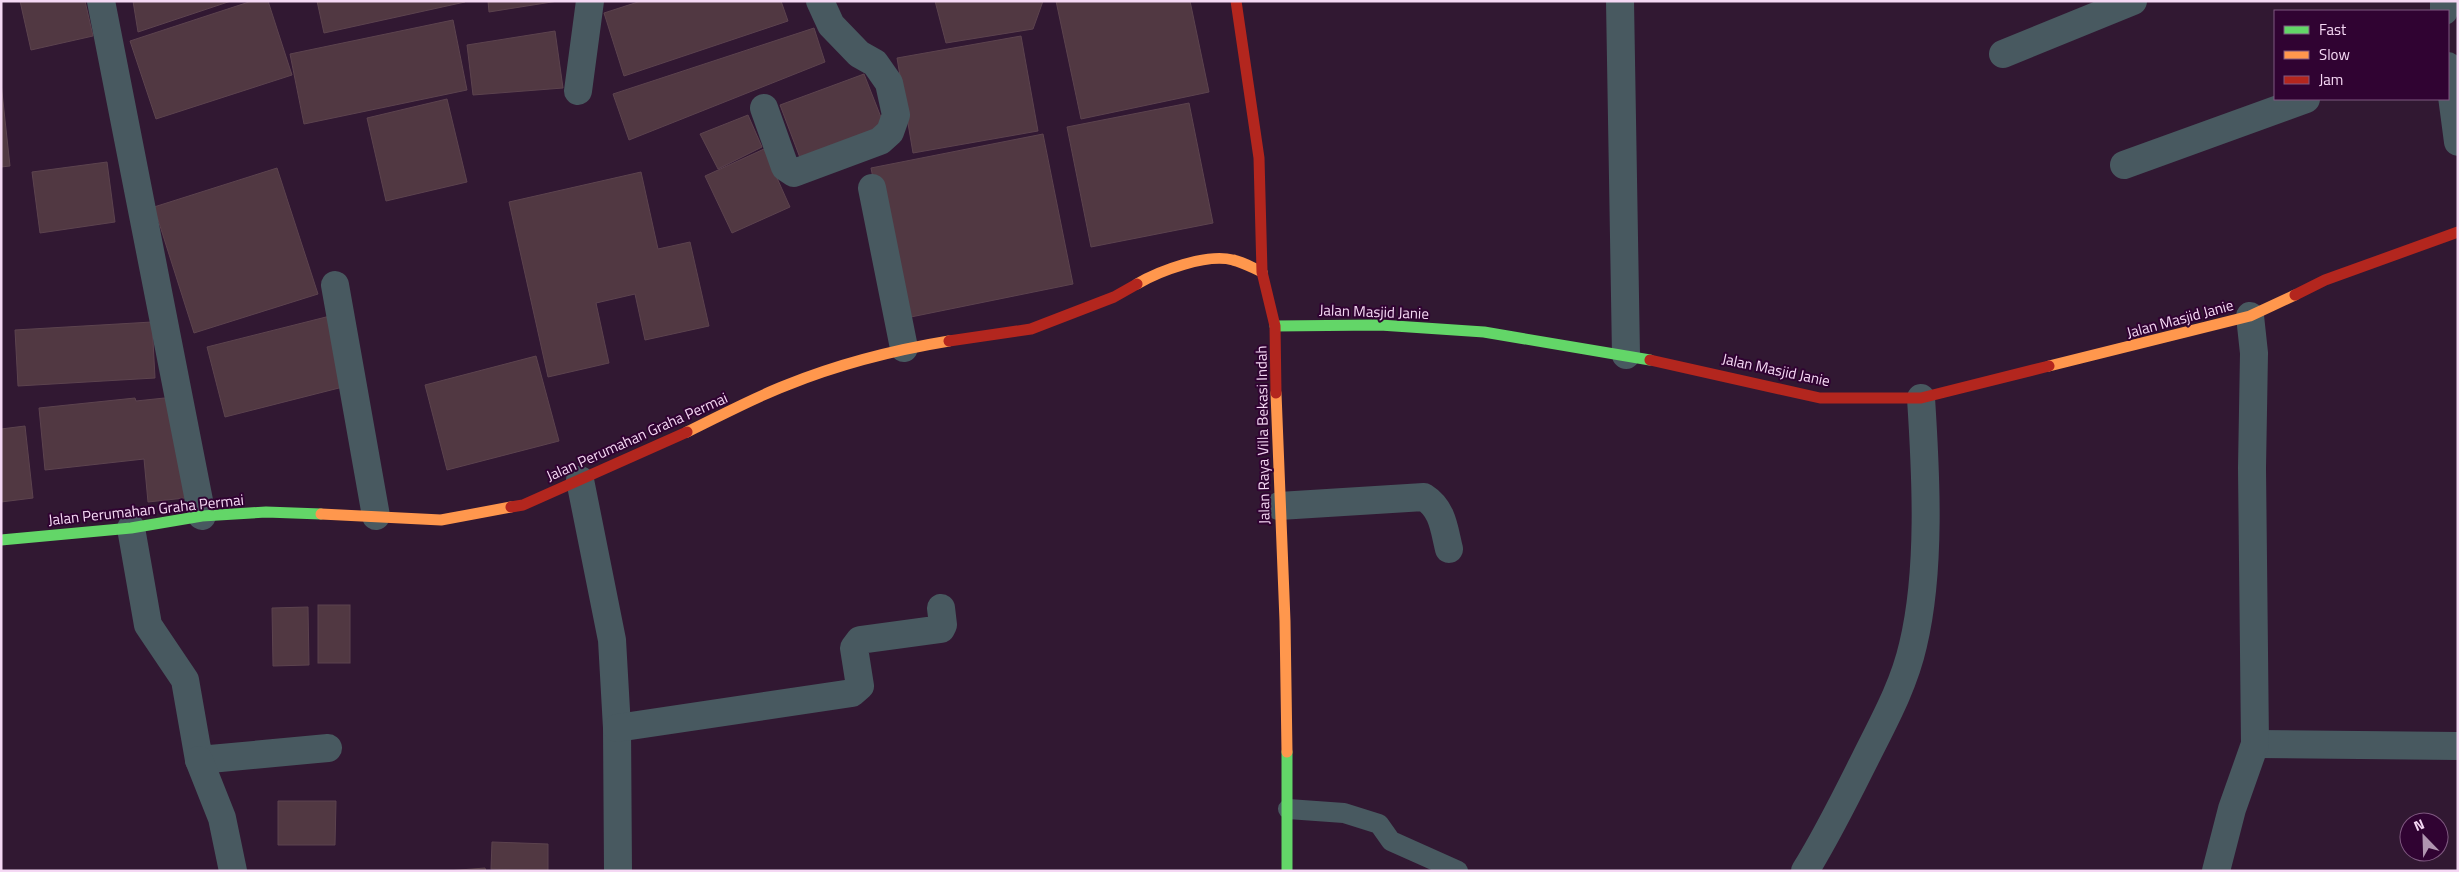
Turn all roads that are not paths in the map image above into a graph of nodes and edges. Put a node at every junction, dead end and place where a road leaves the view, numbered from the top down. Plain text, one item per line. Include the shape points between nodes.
1 (101, 1) edge
2 (590, 1) edge
3 (820, 1) edge
4 (1236, 1) edge
5 (1620, 1) edge
6 (2133, 1) edge
7 (2002, 54) dead end
8 (2449, 74) edge
9 (578, 91) dead end
10 (2303, 100) edge
11 (764, 108) dead end
12 (2458, 142) edge
13 (2124, 165) dead end
14 (872, 188) dead end
15 (2458, 232) edge
16 (1262, 272) junction
17 (334, 285) dead end
18 (2250, 316) junction
19 (1276, 326) junction
20 (904, 348) junction
21 (1626, 355) junction
22 (1921, 398) junction
23 (580, 480) junction
24 (1279, 506) junction
25 (202, 516) junction
26 (376, 516) junction
27 (131, 528) junction
28 (1, 540) edge
29 (1449, 549) dead end
30 (941, 608) dead end
31 (617, 728) junction
32 (2256, 744) junction
33 (2458, 746) edge
34 (328, 748) dead end
35 (199, 760) junction
36 (1288, 809) junction
37 (233, 871) edge
38 (618, 871) edge
39 (1287, 871) edge
40 (1458, 871) edge
41 (1805, 871) edge
42 (2216, 871) edge

1 - 25 street
2 - 9 street
3 - 11 street via 832,25 859,54 874,63 889,83 896,115 890,132 880,141 794,174 785,167
4 - 16 street, Jalan Raya Villa Bekasi Indah via 1259,158
5 - 21 street
6 - 7 street
8 - 12 street
10 - 13 street
14 - 20 street
15 - 18 street, Jalan Masjid Janie via 2325,280
16 - 19 street, Jalan Raya Villa Bekasi Indah
16 - 20 street, Jalan Perumahan Graha Permai via 1232,260 1192,261 1149,277 1114,297 1031,329
17 - 26 street
18 - 22 street, Jalan Masjid Janie
18 - 32 street via 2254,353 2252,468
19 - 21 street, Jalan Masjid Janie via 1380,325 1484,332
19 - 24 street, Jalan Raya Villa Bekasi Indah
20 - 23 street, Jalan Perumahan Graha Permai via 786,385
21 - 22 street, Jalan Masjid Janie via 1820,398
22 - 41 street via 1925,533 1920,605 1913,645 1896,696
23 - 26 street, Jalan Perumahan Graha Permai via 523,505 489,512 441,520
23 - 31 street via 612,640
24 - 29 street via 1424,497 1440,511
24 - 36 street, Jalan Raya Villa Bekasi Indah
25 - 26 street, Jalan Perumahan Graha Permai via 266,512
25 - 27 street, Jalan Perumahan Graha Permai
27 - 28 street, Jalan Perumahan Graha Permai
27 - 35 street via 148,625 185,680
30 - 31 street via 943,626 940,629 860,640 854,648 860,686 852,693
31 - 38 street
32 - 33 street
32 - 42 street via 2232,808
34 - 35 street
35 - 37 street via 222,818
36 - 39 street, Jalan Raya Villa Bekasi Indah
36 - 40 lane via 1344,813 1379,824 1392,841

